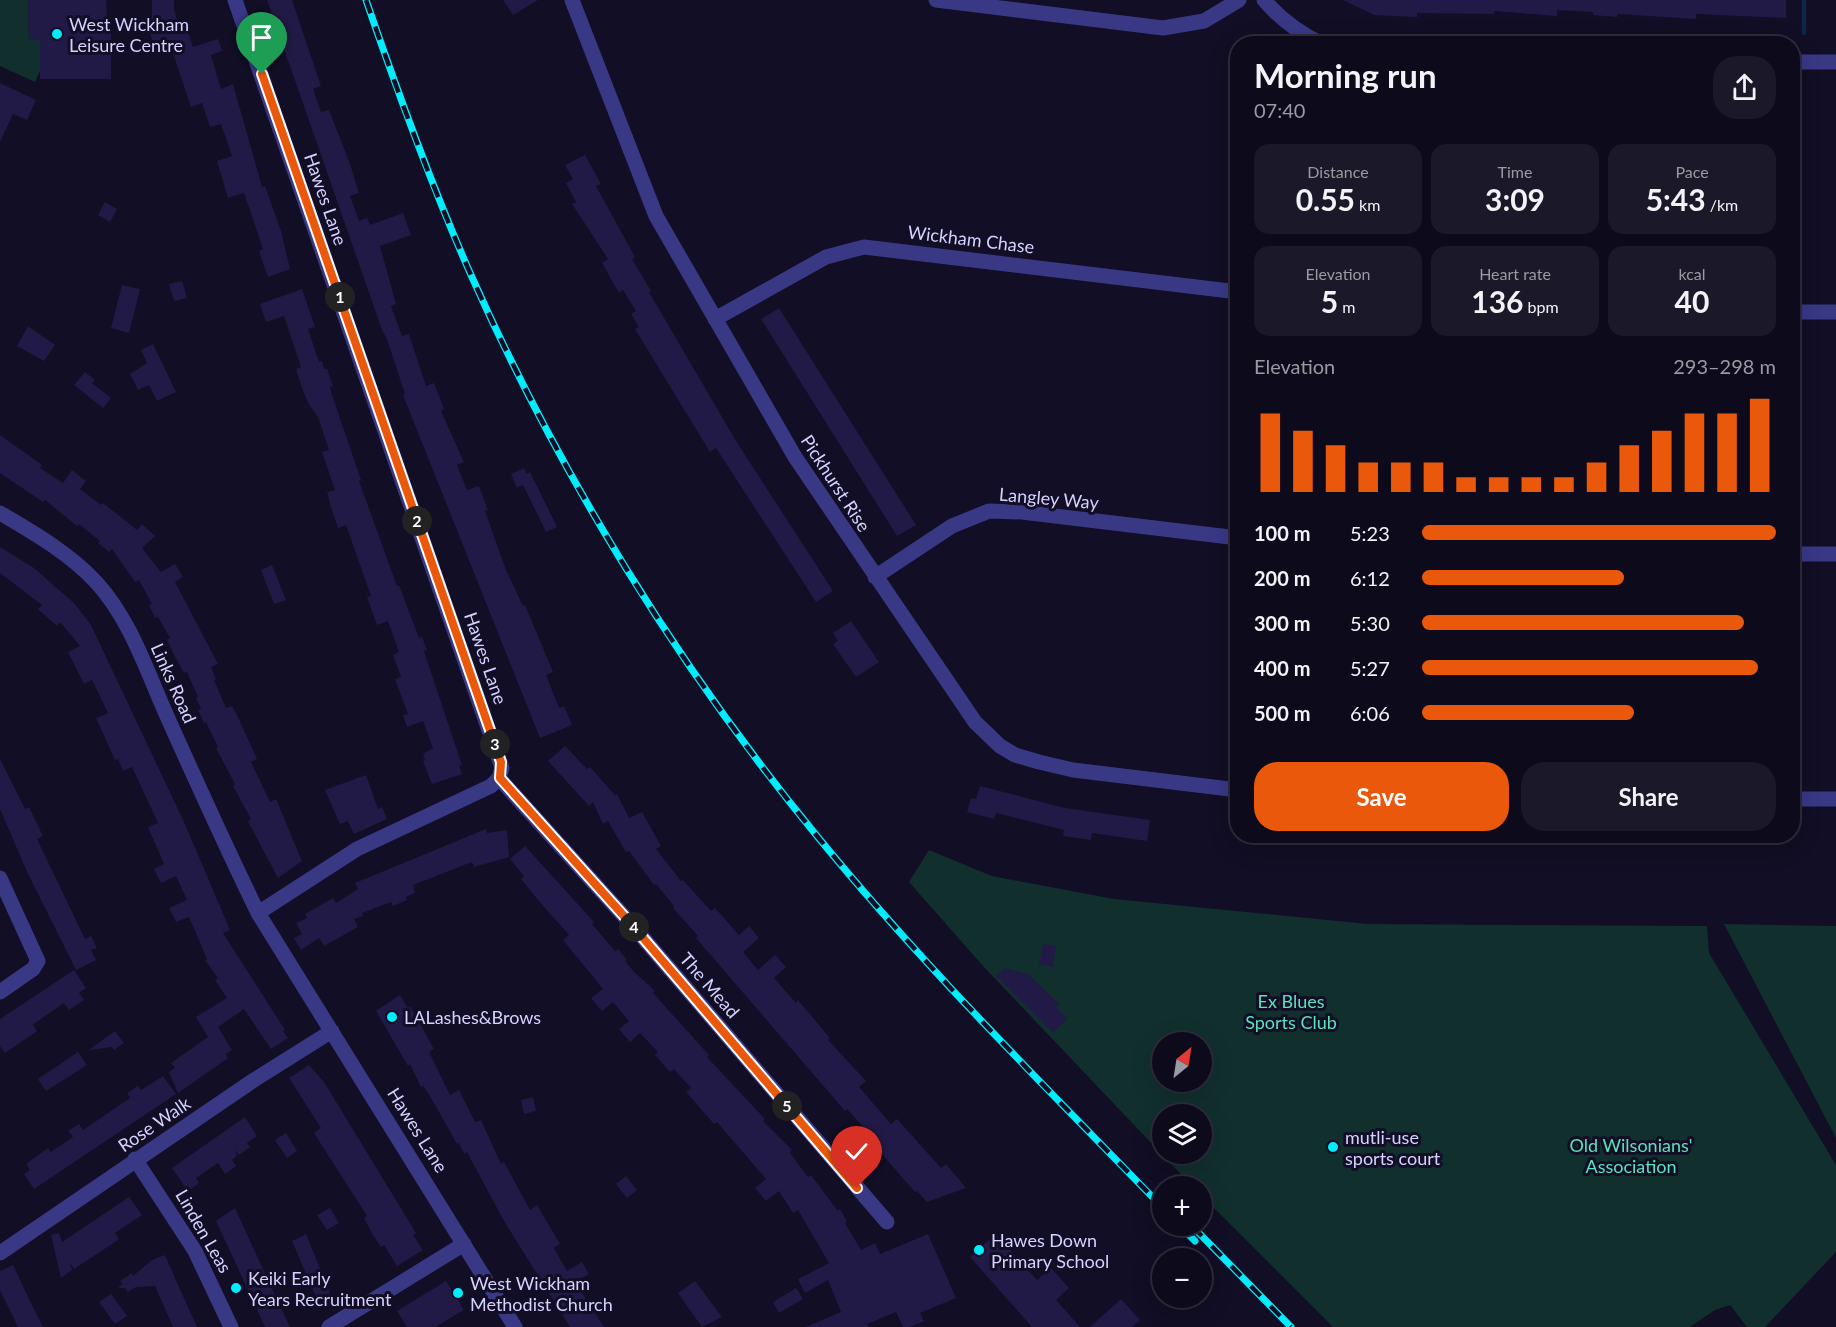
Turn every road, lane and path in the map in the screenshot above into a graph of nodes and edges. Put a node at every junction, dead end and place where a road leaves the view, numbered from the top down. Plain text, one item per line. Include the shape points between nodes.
1 (235, 0) edge
2 (572, 0) edge
3 (936, 0) edge
4 (1239, 0) edge
5 (1264, 0) edge
6 (1305, 36) edge
7 (1800, 62) edge
8 (1836, 62) edge
9 (1230, 291) edge
10 (1800, 312) edge
11 (1836, 312) edge
12 (715, 319) junction
13 (0, 513) edge
14 (1230, 537) edge
15 (1800, 554) edge
16 (1836, 554) edge
17 (875, 577) junction
18 (500, 778) junction
19 (1230, 789) edge
20 (1800, 799) edge
21 (1836, 799) edge
22 (0, 878) edge
23 (258, 913) junction
24 (0, 992) edge
25 (332, 1031) junction
26 (135, 1160) junction
27 (887, 1222) dead end
28 (464, 1244) junction
29 (0, 1253) edge
30 (231, 1327) edge
31 (329, 1327) edge
32 (515, 1327) edge

1 - 18 street, Hawes Lane via 501,762
2 - 12 street, Pickhurst Rise via 656,216
3 - 4 street via 1163,28 1204,21
5 - 6 street
7 - 8 street
9 - 12 street, Wickham Chase via 864,247 826,257
10 - 11 street
12 - 17 street, Pickhurst Rise via 795,458
13 - 23 street, Links Road via 77,564 118,611
14 - 17 street, Langley Way via 989,511 952,526
15 - 16 street
17 - 19 street, Pickhurst Rise via 975,722 1015,755 1073,770
18 - 23 street via 350,853
18 - 27 street, The Mead
20 - 21 street
22 - 24 street via 38,961 33,969
23 - 25 street, Hawes Lane
25 - 26 street, Rose Walk
25 - 28 street, Hawes Lane
26 - 29 street, Rose Walk
26 - 30 street, Linden Leas via 195,1251
28 - 31 street
28 - 32 street, Hawes Lane

